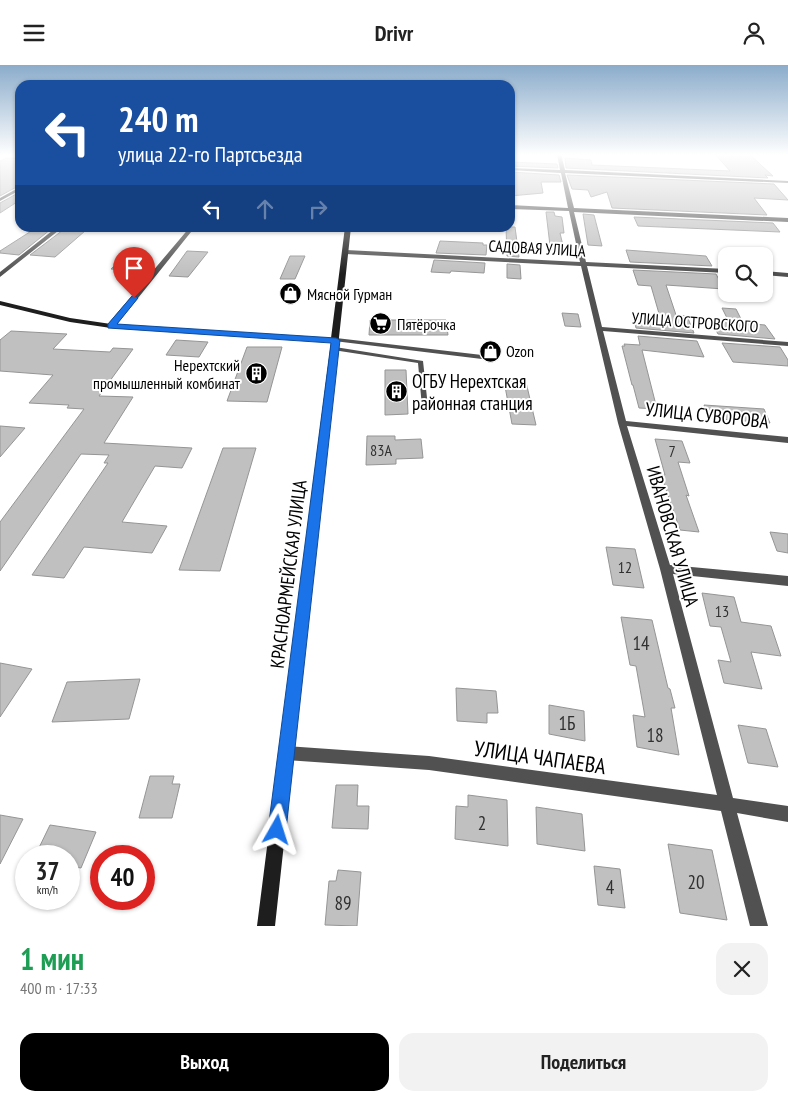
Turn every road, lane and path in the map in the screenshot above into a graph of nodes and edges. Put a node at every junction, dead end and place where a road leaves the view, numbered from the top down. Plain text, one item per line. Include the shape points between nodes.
1 (10, 194) edge
2 (567, 194) edge
3 (0, 201) edge
4 (515, 207) edge
5 (570, 209) junction
6 (788, 220) edge
7 (55, 232) edge
8 (189, 232) edge
9 (348, 232) edge
10 (346, 253) junction
11 (583, 263) junction
12 (718, 271) edge
13 (773, 274) edge
14 (0, 275) edge
15 (788, 275) edge
16 (0, 303) edge
17 (111, 326) junction
18 (599, 329) junction
19 (788, 344) edge
20 (335, 345) junction
21 (482, 357) dead end
22 (425, 407) dead end
23 (622, 423) junction
24 (788, 440) edge
25 (666, 569) junction
26 (788, 581) edge
27 (286, 753) junction
28 (726, 804) junction
29 (788, 814) edge
30 (266, 926) edge
31 (759, 926) edge

1 - 3 street
2 - 5 street, ИВАНОВСКАЯ УЛИЦА
4 - 5 street
5 - 6 street
5 - 11 street, ИВАНОВСКАЯ УЛИЦА
7 - 14 street
8 - 17 street
9 - 10 street, КРАСНОАРМЕЙСКАЯ УЛИЦА
10 - 11 street, САДОВАЯ УЛИЦА
10 - 20 street, КРАСНОАРМЕЙСКАЯ УЛИЦА
11 - 12 street, САДОВАЯ УЛИЦА
11 - 18 street, ИВАНОВСКАЯ УЛИЦА
13 - 15 street
16 - 17 street
17 - 20 street
18 - 19 street, УЛИЦА ОСТРОВСКОГО
18 - 23 street, ИВАНОВСКАЯ УЛИЦА
20 - 21 lane
20 - 22 lane via 421,362
20 - 27 street, КРАСНОАРМЕЙСКАЯ УЛИЦА
23 - 24 street, УЛИЦА СУВОРОВА
23 - 25 street, ИВАНОВСКАЯ УЛИЦА
25 - 26 street
25 - 28 street, ИВАНОВСКАЯ УЛИЦА
27 - 28 street, УЛИЦА ЧАПАЕВА via 429,763
27 - 30 street, КРАСНОАРМЕЙСКАЯ УЛИЦА
28 - 29 street, УЛИЦА ЧАПАЕВА
28 - 31 street, ИВАНОВСКАЯ УЛИЦА

